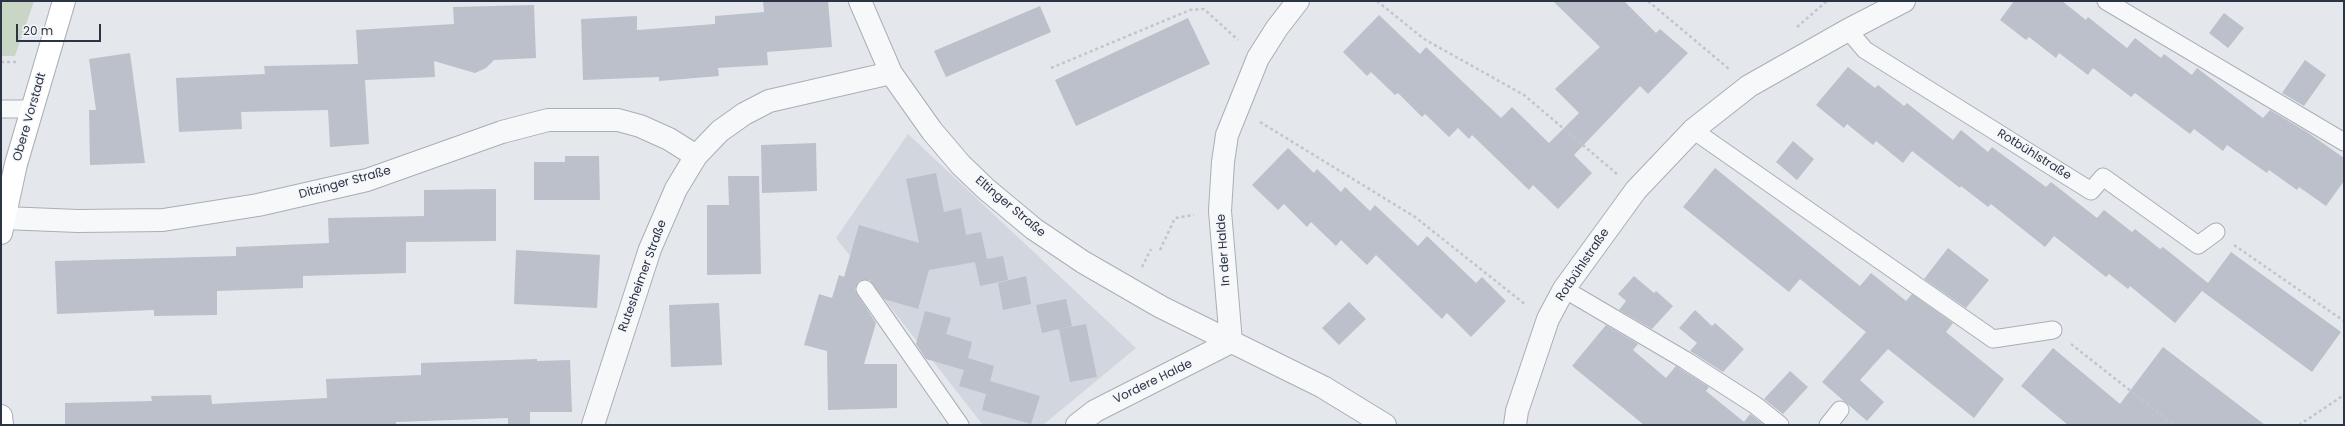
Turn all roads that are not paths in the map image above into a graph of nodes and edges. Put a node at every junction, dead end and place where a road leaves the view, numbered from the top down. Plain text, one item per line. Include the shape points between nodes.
1 (64, 1) edge
2 (860, 1) edge
3 (1298, 1) edge
4 (1904, 1) edge
5 (2106, 1) edge
6 (1848, 30) junction
7 (891, 73) junction
8 (1, 109) edge
9 (31, 109) junction
10 (1693, 130) junction
11 (2344, 142) edge
12 (696, 156) junction
13 (3, 226) edge
14 (2216, 232) road end
15 (865, 289) dead end
16 (1564, 289) junction
17 (2053, 330) road end
18 (1231, 342) junction
19 (1840, 410) dead end
20 (1, 416) edge
21 (2, 425) edge
22 (593, 425) edge
23 (960, 425) edge
24 (1077, 425) edge
25 (1385, 425) edge
26 (1515, 425) edge
27 (1780, 425) edge
28 (1828, 425) edge

1 - 9 main road, Obere Vorstadt
2 - 7 street, Eltinger Straße
3 - 18 street, In der Halde via 1258,58 1227,135 1220,211
4 - 6 street, Rotbühlstraße
5 - 11 lane
6 - 10 street, Rotbühlstraße via 1749,86
6 - 14 lane, Rotbühlstraße via 1865,50 2091,191 2103,177 2198,245
7 - 12 street, Rutesheimer Straße via 769,101 720,131
7 - 18 street, Eltinger Straße via 960,165 1034,229 1083,262 1148,300
8 - 9 lane
9 - 13 main road, Obere Vorstadt
10 - 16 street, Rotbühlstraße via 1636,190
10 - 17 lane via 1993,340
12 - 13 street, Ditzinger Straße via 669,139 640,126 618,120 548,120 502,132 367,180 258,205 163,220 78,221
12 - 22 street, Rutesheimer Straße via 676,189 650,249
15 - 23 lane
16 - 26 street, Rotbühlstraße via 1548,319 1517,411
16 - 27 lane via 1685,360 1755,405
18 - 24 street, Vordere Halde via 1095,411
18 - 25 street via 1323,387
19 - 28 lane
20 - 21 main road

